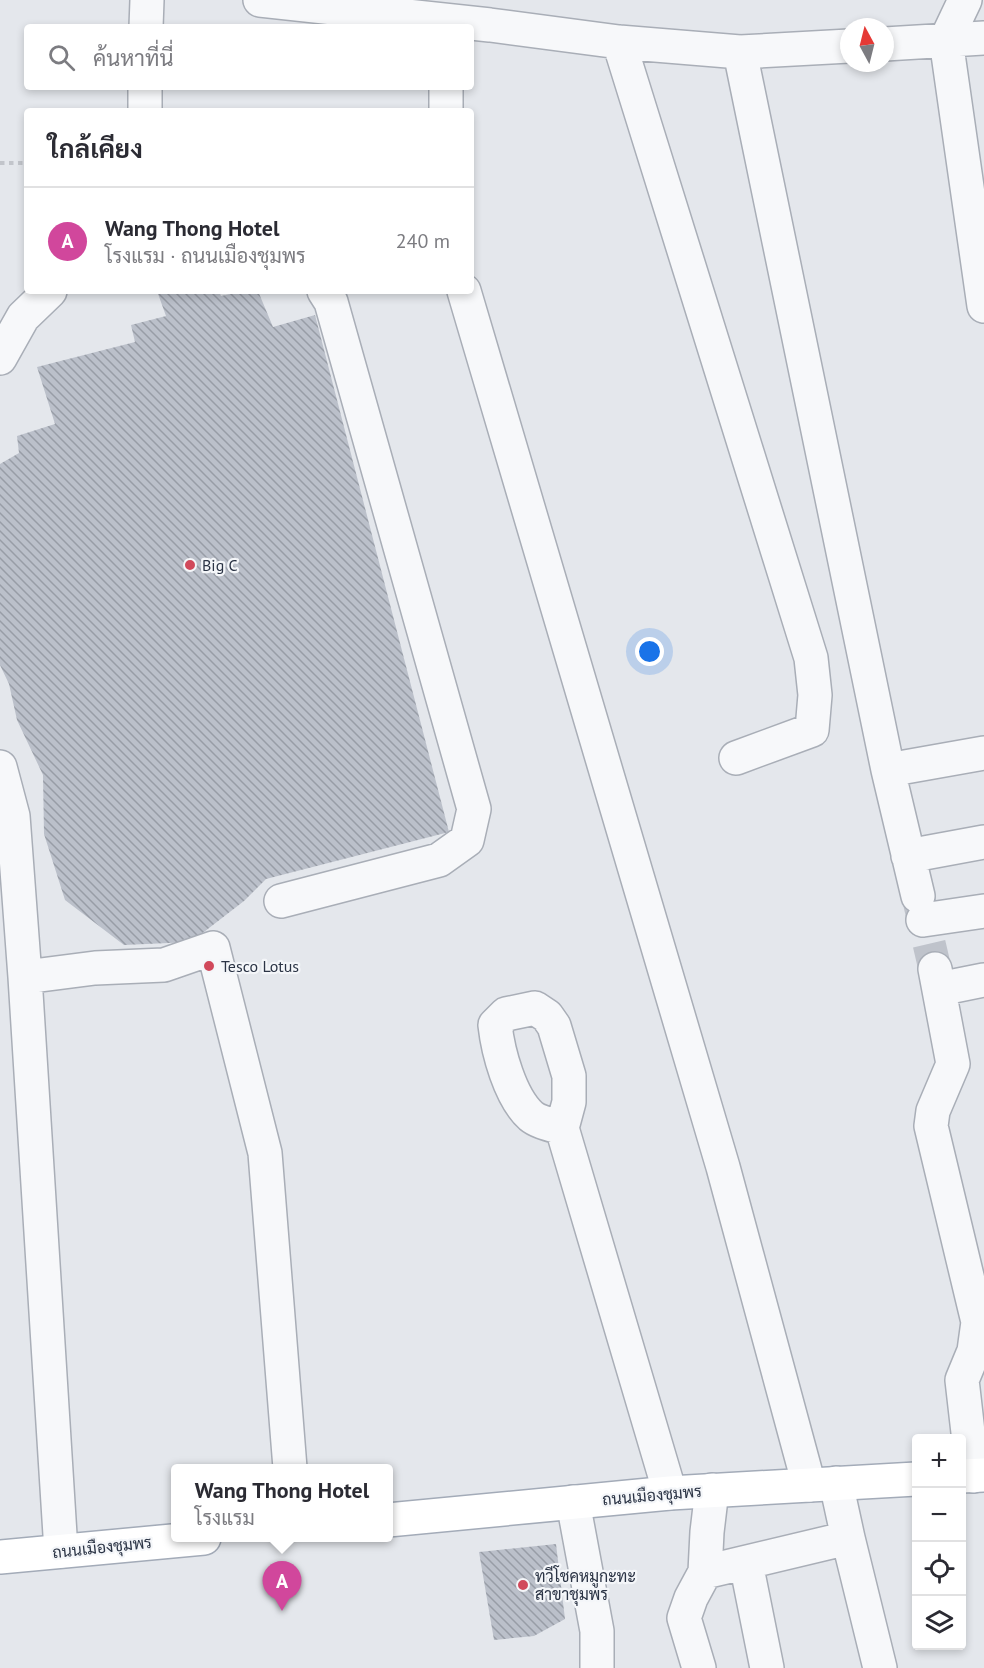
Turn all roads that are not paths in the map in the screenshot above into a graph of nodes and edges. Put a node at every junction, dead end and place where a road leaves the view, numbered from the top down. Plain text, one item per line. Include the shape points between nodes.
1 (147, 0) edge
2 (260, 0) edge
3 (965, 0) edge
4 (490, 12) edge
5 (446, 23) edge
6 (146, 24) edge
7 (984, 38) edge
8 (946, 40) junction
9 (619, 42) junction
10 (894, 43) edge
11 (840, 46) edge
12 (740, 52) junction
13 (145, 90) edge
14 (446, 90) edge
15 (145, 108) edge
16 (446, 108) edge
17 (46, 294) edge
18 (326, 294) edge
19 (465, 294) edge
20 (984, 306) edge
21 (12, 319) edge
22 (0, 358) edge
23 (984, 753) edge
24 (736, 758) dead end
25 (0, 767) edge
26 (888, 770) junction
27 (984, 842) edge
28 (908, 856) junction
29 (281, 901) dead end
30 (984, 911) edge
31 (25, 977) junction
32 (984, 980) edge
33 (562, 1128) dead end
34 (290, 1464) edge
35 (973, 1476) edge
36 (912, 1479) edge
37 (823, 1484) junction
38 (712, 1490) junction
39 (670, 1493) junction
40 (573, 1502) junction
41 (393, 1520) edge
42 (848, 1538) junction
43 (171, 1541) edge
44 (60, 1551) junction
45 (0, 1557) edge
46 (746, 1563) junction
47 (705, 1572) junction
48 (597, 1668) edge
49 (699, 1668) edge
50 (767, 1668) edge
51 (880, 1668) edge

1 - 6 street
2 - 5 street
3 - 8 street
4 - 5 street
4 - 9 street
7 - 8 street
8 - 10 street
8 - 20 street
9 - 12 street
9 - 24 street via 811,658 815,695 812,730
11 - 12 street
12 - 26 street
13 - 15 street
14 - 16 street
17 - 21 street
18 - 29 street via 474,809 466,840 440,860
19 - 37 street via 723,1167
21 - 22 street
23 - 26 street
25 - 31 street via 13,816
26 - 28 street
27 - 28 street
28 - 30 street via 920,908
31 - 34 street via 164,965 213,948 265,1153
31 - 44 street
32 - 35 street via 937,979 953,1064 933,1111 931,1126 978,1322 974,1351 962,1380
33 - 39 street
36 - 37 main road, ถนนเมืองชุมพร
37 - 38 main road, ถนนเมืองชุมพร
37 - 42 street
38 - 39 main road, ถนนเมืองชุมพร
38 - 47 street
39 - 40 main road, ถนนเมืองชุมพร
40 - 41 main road, ถนนเมืองชุมพร
40 - 48 street via 597,1631
42 - 46 street
42 - 51 street
43 - 44 main road, ถนนเมืองชุมพร
44 - 45 main road, ถนนเมืองชุมพร
46 - 47 street
46 - 50 street
47 - 49 street via 684,1618

